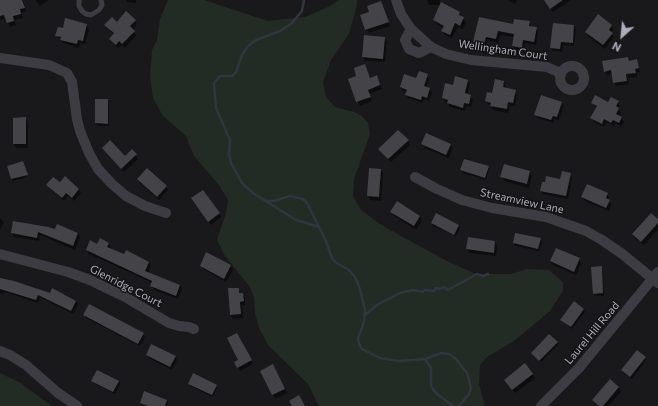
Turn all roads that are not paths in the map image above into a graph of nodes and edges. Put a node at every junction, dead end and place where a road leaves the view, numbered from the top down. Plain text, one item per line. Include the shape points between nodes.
1 (79, 0) edge
2 (101, 0) edge
3 (396, 0) edge
4 (411, 30) junction
5 (432, 47) junction
6 (0, 58) edge
7 (560, 72) dead end
8 (415, 177) dead end
9 (166, 213) dead end
10 (0, 254) edge
11 (656, 278) edge
12 (194, 329) dead end
13 (0, 351) edge
14 (77, 406) edge
15 (541, 406) edge

1 - 2 lane via 80,9 89,15 99,10
3 - 4 street, Wellingham Court
4 - 5 street, Wellingham Court
4 - 5 street via 405,40 409,49 419,54
5 - 7 street, Wellingham Court via 446,54 471,60 547,67
6 - 9 street via 49,66 68,73 72,82 80,131 98,169 126,196 144,206
8 - 11 street, Streamview Lane via 437,190 462,200 546,217 574,226 602,240
10 - 12 street, Glenridge Court via 90,280 169,323
11 - 15 street, Laurel Hill Road via 579,368
13 - 14 street via 10,354 26,365

